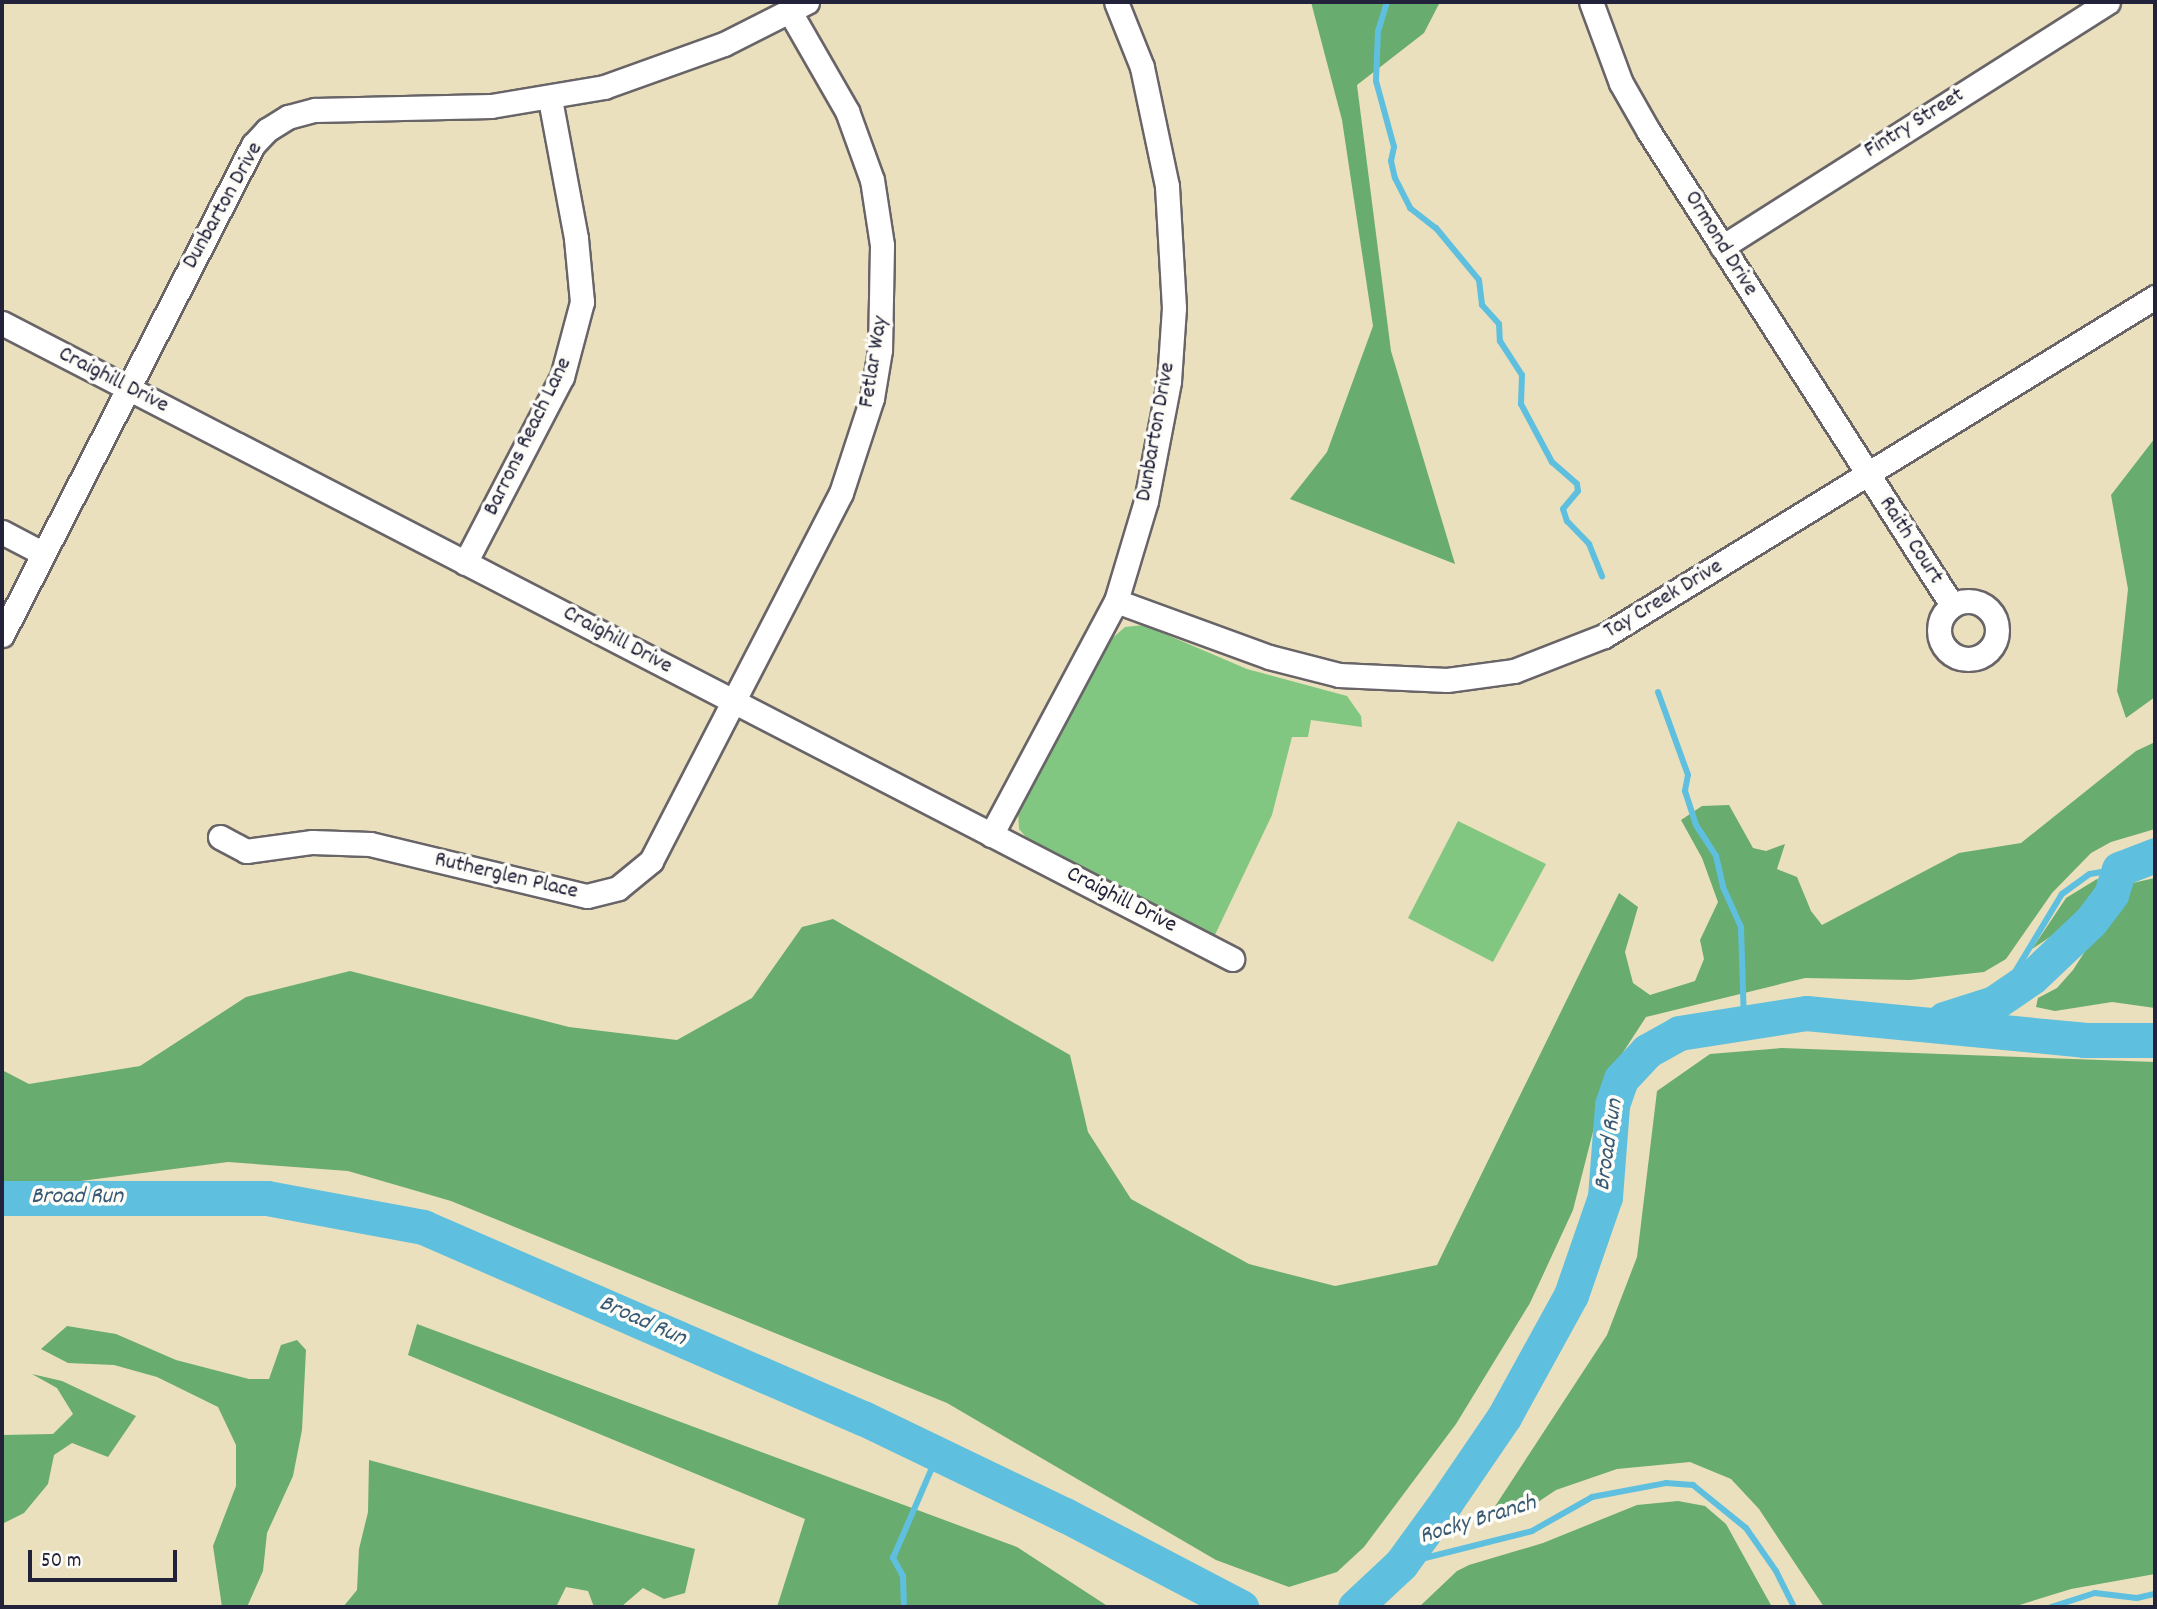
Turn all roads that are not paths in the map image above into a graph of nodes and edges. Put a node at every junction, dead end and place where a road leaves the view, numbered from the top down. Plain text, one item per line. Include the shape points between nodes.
1 (1116, 2) edge
2 (1591, 2) edge
3 (2108, 2) edge
4 (798, 7) edge
5 (550, 99) junction
6 (1722, 247) junction
7 (2155, 297) edge
8 (2, 323) edge
9 (127, 388) junction
10 (1868, 476) junction
11 (2, 532) edge
12 (42, 553) junction
13 (465, 563) junction
14 (1116, 601) junction
15 (1952, 605) dead end
16 (2, 635) edge
17 (733, 702) junction
18 (990, 835) junction
19 (220, 837) dead end
20 (1231, 959) dead end

1 - 14 street, Dunbarton Drive via 1142,67 1159,138 1174,308 1160,442
2 - 6 street, Ormond Drive via 1621,83
3 - 6 street, Fintry Street
4 - 5 street, Dunbarton Drive via 670,65
4 - 17 street, Fetlar Way via 847,111 872,180 882,245 880,350 872,398 841,493
5 - 9 street, Dunbarton Drive via 417,110 315,110 288,117 267,130 253,145
5 - 13 street, Barrons Reach Lane via 576,238 582,302 562,377
6 - 10 street, Ormond Drive
7 - 10 street, Tay Creek Drive
8 - 9 street, Craighill Drive
9 - 12 street, Dunbarton Drive
9 - 13 street, Craighill Drive
10 - 14 street, Tay Creek Drive via 1604,636 1514,671 1447,680 1339,676 1269,657
10 - 15 street, Raith Court
11 - 12 street
12 - 16 street, Dunbarton Drive
13 - 17 street, Craighill Drive
14 - 18 street, Dunbarton Drive
17 - 18 street, Craighill Drive
17 - 19 street, Rutherglen Place via 651,861 634,878 603,894 568,895 370,844 312,842 246,851
18 - 20 street, Craighill Drive

